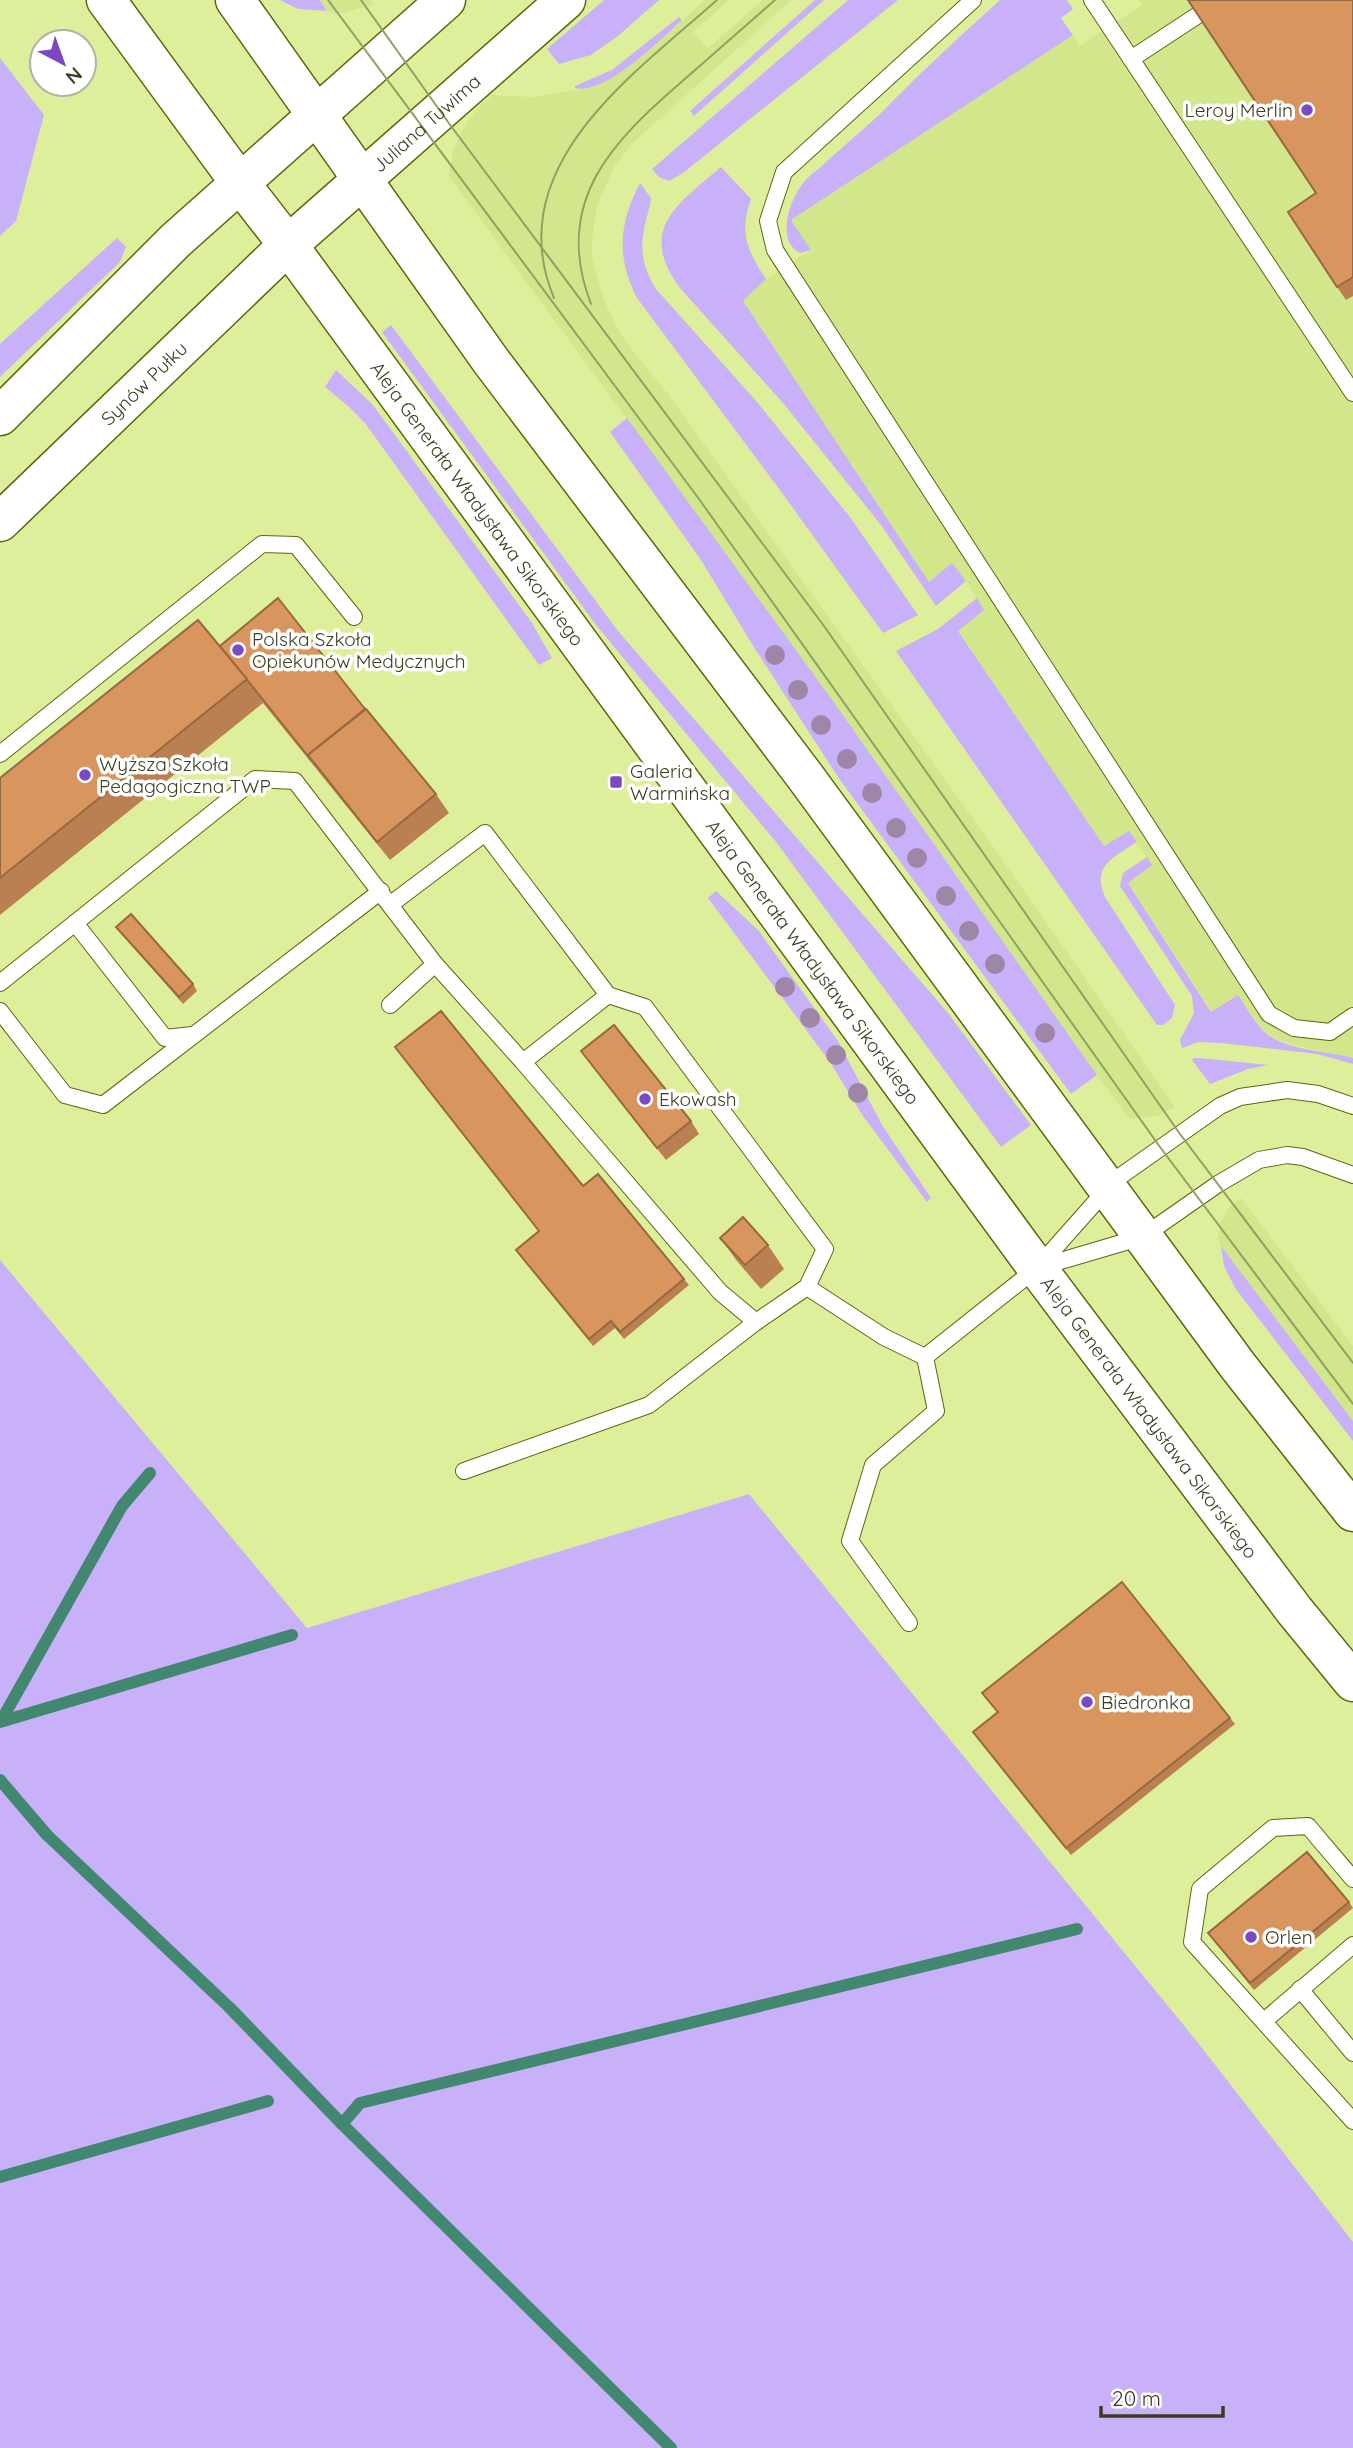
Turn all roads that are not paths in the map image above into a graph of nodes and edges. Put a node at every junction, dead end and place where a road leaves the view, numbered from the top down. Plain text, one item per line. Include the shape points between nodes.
1 (106, 0) edge
2 (235, 0) edge
3 (446, 0) edge
4 (566, 0) edge
5 (973, 0) edge
6 (1091, 0) edge
7 (1198, 15) edge
8 (1131, 59) junction
9 (318, 114) junction
10 (362, 180) junction
11 (240, 183) junction
12 (288, 245) junction
13 (1353, 393) edge
14 (0, 416) edge
15 (0, 522) edge
16 (354, 617) dead end
17 (0, 754) edge
18 (380, 891) junction
19 (391, 904) junction
20 (75, 923) junction
21 (435, 964) junction
22 (0, 983) edge
23 (608, 995) junction
24 (390, 1005) dead end
25 (0, 1011) edge
26 (1353, 1016) edge
27 (192, 1035) junction
28 (523, 1062) junction
29 (1353, 1106) edge
30 (1353, 1175) edge
31 (1106, 1188) junction
32 (1142, 1237) junction
33 (1037, 1268) junction
34 (807, 1287) junction
35 (756, 1322) junction
36 (925, 1357) junction
37 (464, 1471) dead end
38 (1353, 1512) edge
39 (909, 1623) dead end
40 (1353, 1682) edge
41 (1353, 1879) edge
42 (1351, 1950) edge
43 (1300, 1989) junction
44 (1264, 2021) junction
45 (1353, 2053) edge
46 (1353, 2120) edge

1 - 11 main road, Aleja Generała Władysława Sikorskiego
2 - 9 main road
3 - 9 main road
4 - 10 main road, Juliana Tuwima
5 - 26 lane via 784,172 768,221 775,250 1269,1014 1294,1028 1330,1032
6 - 8 lane
7 - 8 lane
8 - 13 lane
9 - 10 main road
9 - 11 main road
10 - 12 main road, Juliana Tuwima
10 - 31 main road via 491,361 804,775
11 - 12 main road, Aleja Generała Władysława Sikorskiego
11 - 14 main road via 162,253
12 - 15 main road, Synów Pułku
12 - 33 main road, Aleja Generała Władysława Sikorskiego
16 - 17 lane via 296,545 262,544
18 - 19 lane
18 - 20 lane via 295,781 255,779
18 - 27 lane
19 - 21 lane
19 - 23 lane via 485,833
20 - 22 lane
20 - 27 lane via 165,1038
21 - 24 lane
21 - 28 lane
23 - 28 lane
23 - 34 lane via 645,1007 825,1249
25 - 27 lane via 65,1095 103,1105
28 - 35 lane via 719,1292
29 - 31 lane via 1287,1090 1240,1097 1220,1106
30 - 32 lane via 1287,1155 1259,1160
31 - 32 main road
31 - 33 lane
32 - 33 lane
32 - 38 main road
33 - 36 lane
33 - 40 main road, Aleja Generała Władysława Sikorskiego
34 - 35 lane
34 - 36 lane via 884,1337
35 - 37 lane via 649,1405
36 - 39 lane via 936,1411 873,1465 850,1541
41 - 44 lane via 1308,1826 1273,1828 1200,1889 1192,1942
42 - 43 lane
43 - 44 lane
43 - 45 lane
44 - 46 lane

